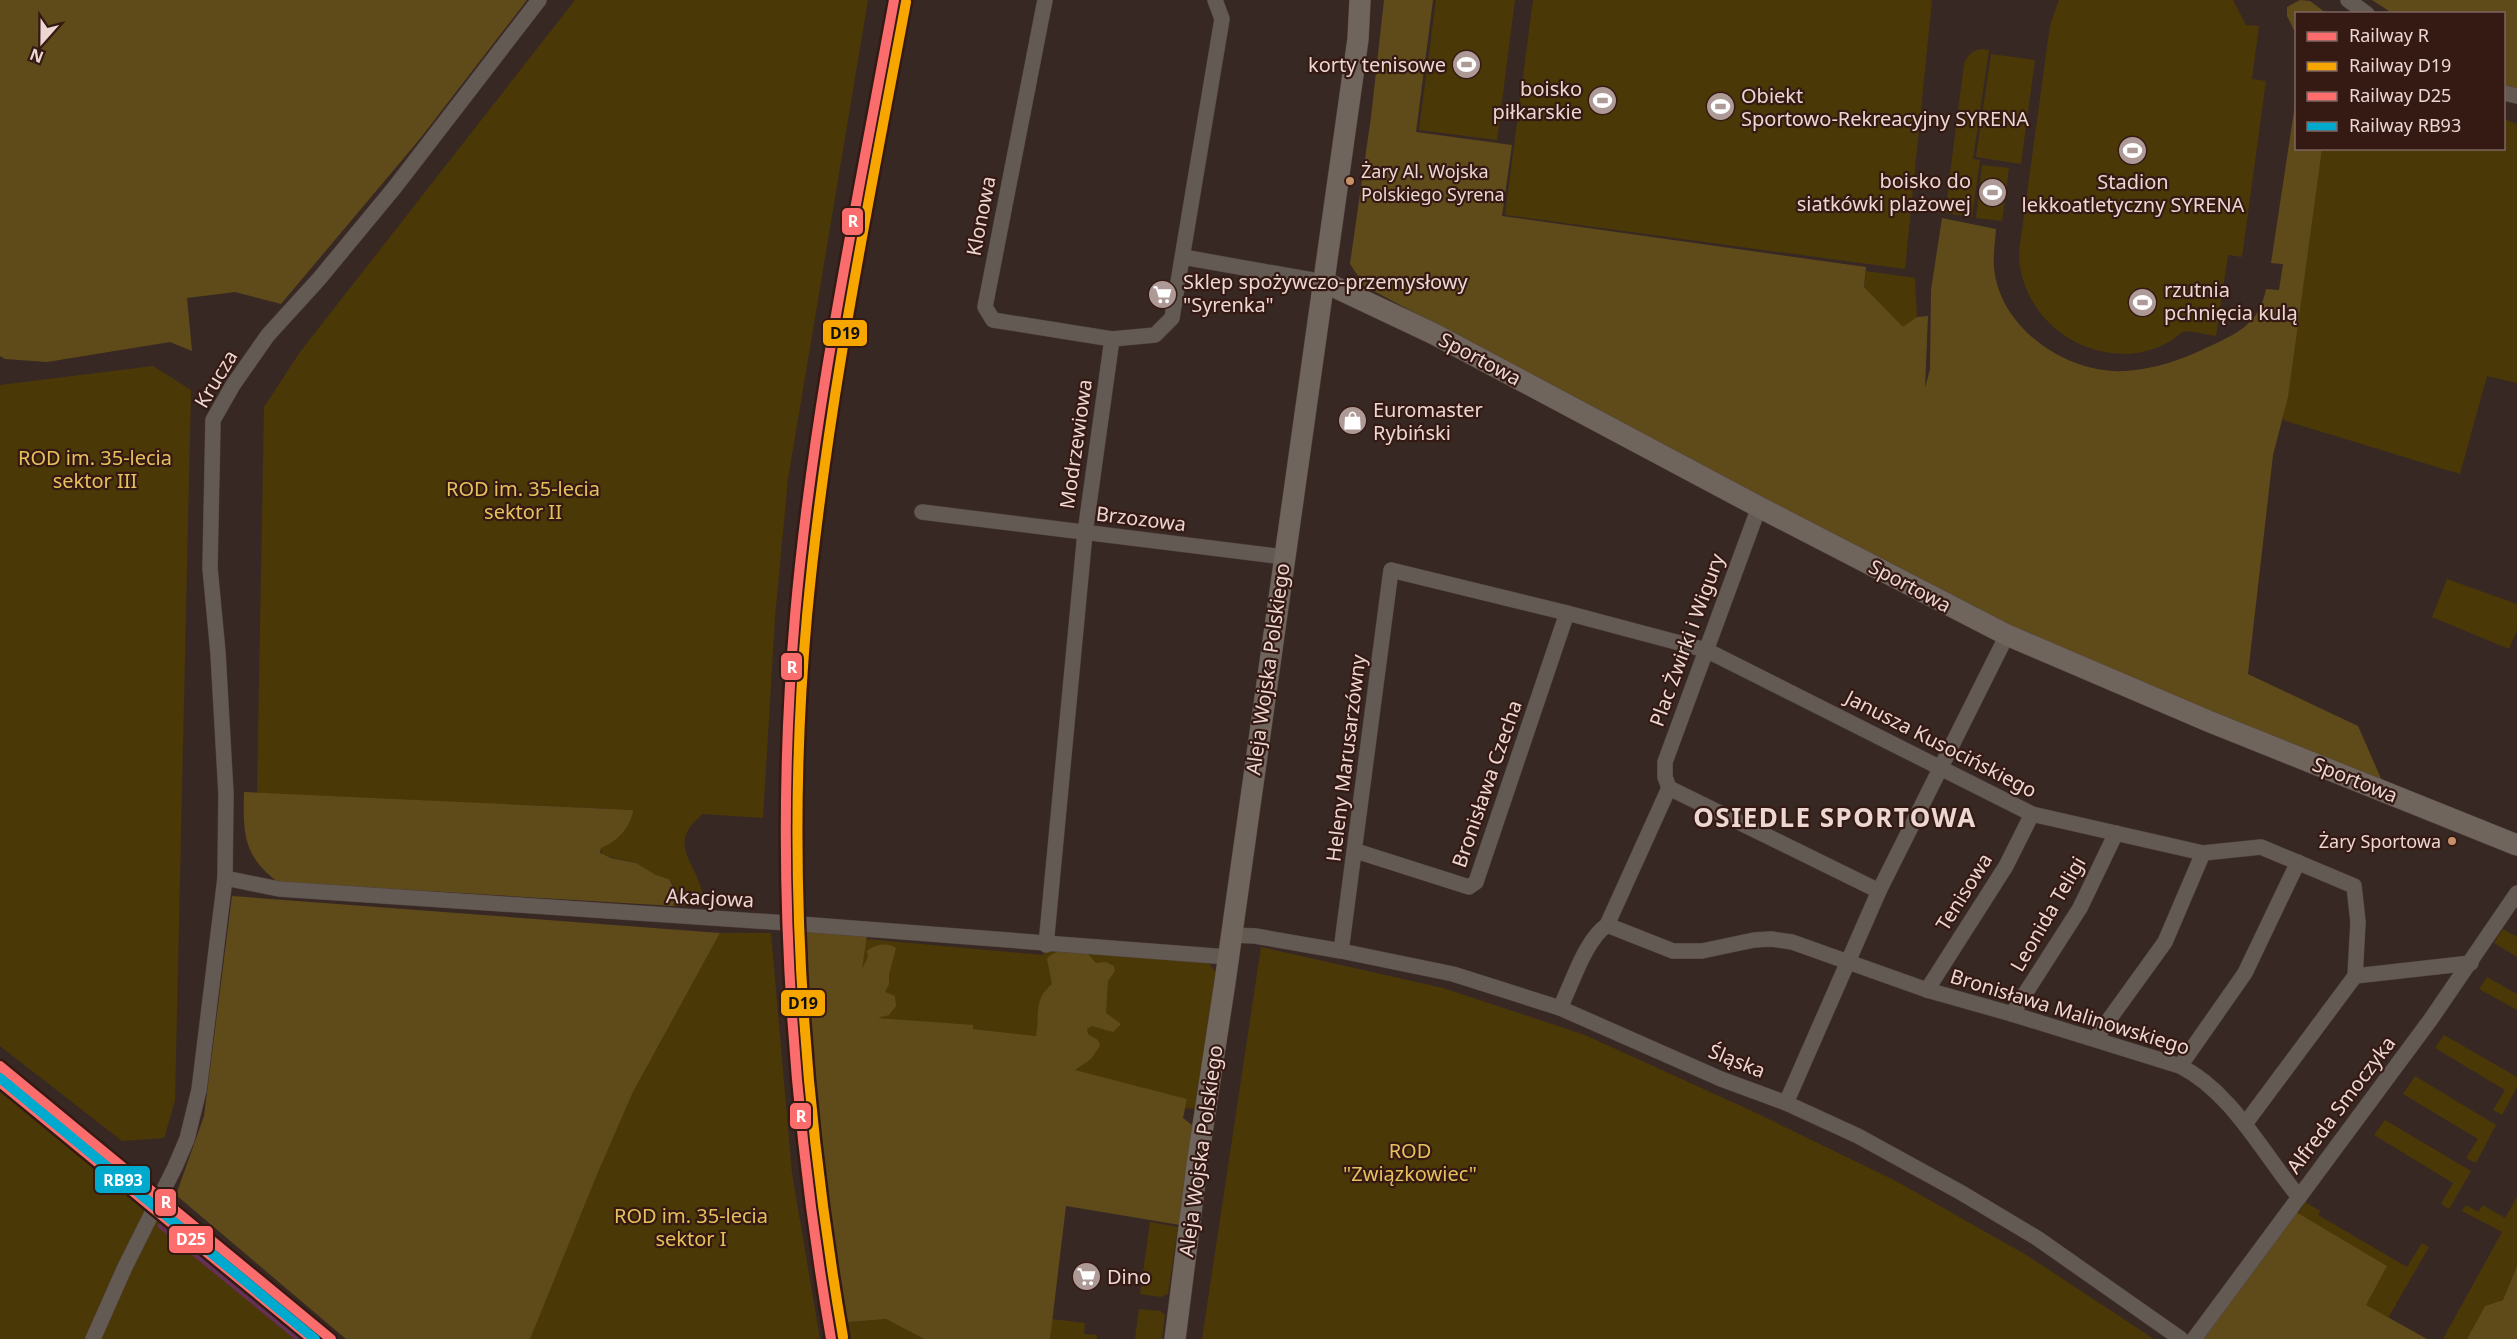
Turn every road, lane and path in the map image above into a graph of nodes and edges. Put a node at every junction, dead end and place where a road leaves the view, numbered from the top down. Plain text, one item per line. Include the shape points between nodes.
1 (539, 0) edge
2 (1045, 0) edge
3 (1215, 0) edge
4 (1360, 0) edge
5 (2348, 0) edge
6 (2364, 12) edge
7 (1183, 257) junction
8 (1324, 282) junction
9 (1112, 339) junction
10 (1759, 507) junction
11 (922, 512) dead end
12 (1085, 533) junction
13 (1284, 557) junction
14 (1391, 570) joint
15 (1567, 613) junction
16 (2007, 635) junction
17 (1706, 650) junction
18 (1942, 767) junction
19 (1669, 788) junction
20 (2032, 814) junction
21 (2116, 833) junction
22 (2517, 845) edge
23 (1356, 851) junction
24 (2203, 853) junction
25 (2298, 862) junction
26 (225, 878) junction
27 (1879, 891) junction
28 (2517, 893) edge
29 (1607, 925) junction
30 (1231, 935) junction
31 (1046, 945) junction
32 (1341, 951) junction
33 (1228, 957) junction
34 (1847, 962) junction
35 (2471, 963) junction
36 (2355, 976) junction
37 (1927, 990) junction
38 (1560, 1008) junction
39 (2012, 1014) junction
40 (2095, 1039) junction
41 (2180, 1066) junction
42 (1786, 1103) junction
43 (2245, 1124) junction
44 (2299, 1197) junction
45 (93, 1339) edge
46 (1175, 1339) edge
47 (2181, 1339) edge
48 (2194, 1339) edge

1 - 26 street, Krucza via 395,187 268,335 213,420 210,568 226,794
2 - 9 street, Klonowa via 985,307 993,320
3 - 7 street via 1222,19
4 - 8 street, Aleja Wojska Polskiego
5 - 6 street
7 - 8 street
7 - 9 street via 1172,318 1155,335
8 - 10 street, Sportowa via 1434,334
8 - 13 street, Aleja Wojska Polskiego
9 - 12 street, Modrzewiowa
10 - 16 street, Sportowa
10 - 17 street, Plac Żwirki i Wigury
11 - 12 street, Brzozowa
12 - 13 street, Brzozowa
12 - 31 street, Modrzewiowa
13 - 30 street, Aleja Wojska Polskiego
14 - 15 street, Janusza Kusocińskiego
14 - 23 street, Heleny Marusarzówny
15 - 17 street, Janusza Kusocińskiego
15 - 23 street, Bronisława Czecha via 1476,882 1469,887
16 - 18 street
16 - 22 street, Sportowa
17 - 18 street, Janusza Kusocińskiego
17 - 19 street, Plac Żwirki i Wigury via 1665,762
18 - 20 street, Janusza Kusocińskiego
18 - 27 street
19 - 27 street
19 - 29 street, Plac Żwirki i Wigury
20 - 21 street, Janusza Kusocińskiego
20 - 37 street, Tenisowa via 2006,866
21 - 24 street, Janusza Kusocińskiego
21 - 39 street, Leonida Teligi via 2080,908
23 - 32 street, Heleny Marusarzówny
24 - 25 street, Janusza Kusocińskiego via 2261,847
24 - 40 street via 2165,942
25 - 36 street, Janusza Kusocińskiego via 2354,886 2358,922
25 - 41 street via 2245,973
26 - 31 street, Akacjowa via 279,889 787,923
26 - 45 street, Krucza via 199,1090 187,1139
27 - 34 street
28 - 35 street, Alfreda Smoczyka
29 - 34 street, Bronisława Malinowskiego via 1673,951 1702,951 1772,939
29 - 38 street, Plac Żwirki i Wigury via 1591,942
30 - 32 street, Śląska
30 - 33 street, Aleja Wojska Polskiego
31 - 33 street, Akacjowa
32 - 38 street, Śląska via 1453,974
33 - 46 street, Aleja Wojska Polskiego
34 - 37 street, Bronisława Malinowskiego
34 - 42 street
35 - 36 street
35 - 44 street, Alfreda Smoczyka
36 - 43 street
37 - 39 street, Bronisława Malinowskiego
38 - 42 street, Śląska
39 - 40 street, Bronisława Malinowskiego
40 - 41 street, Bronisława Malinowskiego
41 - 43 street, Bronisława Malinowskiego via 2197,1075
42 - 47 street, Śląska via 1858,1136 2037,1238
43 - 44 street, Bronisława Malinowskiego
44 - 48 street, Alfreda Smoczyka

